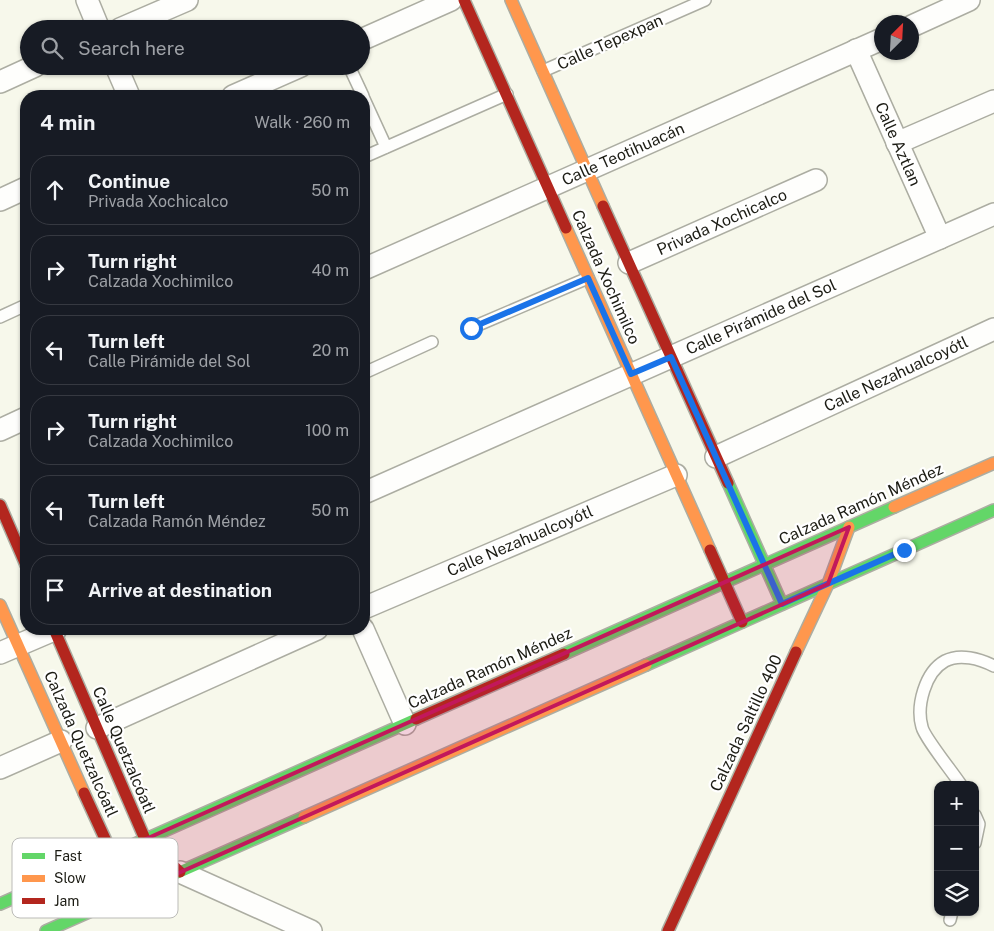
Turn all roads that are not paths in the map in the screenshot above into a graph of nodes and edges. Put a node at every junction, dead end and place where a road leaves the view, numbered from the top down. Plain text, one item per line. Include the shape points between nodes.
1 (87, 0) edge
2 (186, 0) edge
3 (450, 0) edge
4 (464, 0) edge
5 (511, 0) edge
6 (705, 0) edge
7 (970, 0) edge
8 (96, 20) edge
9 (140, 20) edge
10 (919, 23) edge
11 (370, 36) edge
12 (874, 42) edge
13 (856, 50) junction
14 (543, 71) junction
15 (20, 73) edge
16 (120, 75) edge
17 (281, 75) edge
18 (353, 75) edge
19 (0, 82) edge
20 (126, 90) edge
21 (247, 90) edge
22 (360, 90) edge
23 (507, 94) junction
24 (994, 101) edge
25 (370, 113) edge
26 (897, 143) junction
27 (386, 148) junction
28 (370, 155) edge
29 (587, 170) junction
30 (816, 180) dead end
31 (548, 187) junction
32 (20, 191) edge
33 (0, 200) edge
34 (994, 214) edge
35 (940, 238) junction
36 (629, 263) junction
37 (370, 266) edge
38 (588, 278) junction
39 (20, 308) edge
40 (0, 317) edge
41 (471, 328) dead end
42 (994, 330) edge
43 (432, 342) dead end
44 (671, 357) junction
45 (370, 370) edge
46 (631, 374) junction
47 (20, 421) edge
48 (0, 430) edge
49 (716, 457) junction
50 (994, 463) edge
51 (676, 475) junction
52 (370, 490) edge
53 (0, 505) edge
54 (994, 510) edge
55 (849, 527) junction
56 (20, 551) edge
57 (764, 565) junction
58 (724, 582) junction
59 (828, 584) junction
60 (782, 604) junction
61 (0, 605) edge
62 (370, 605) edge
63 (742, 622) junction
64 (41, 635) edge
65 (58, 635) edge
66 (304, 635) edge
67 (366, 635) edge
68 (9, 649) edge
69 (994, 666) edge
70 (405, 724) junction
71 (97, 728) junction
72 (61, 740) junction
73 (0, 768) edge
74 (958, 781) edge
75 (105, 838) edge
76 (145, 838) edge
77 (147, 838) edge
78 (180, 872) joint
79 (12, 899) edge
80 (0, 904) edge
81 (76, 918) edge
82 (46, 931) edge
83 (311, 931) edge
84 (668, 931) edge

1 - 8 street
2 - 9 street
3 - 11 street
4 - 23 street, Calzada Xochimilco
5 - 14 street, Calzada Xochimilco
6 - 14 lane, Calle Tepexpan
7 - 10 street
12 - 13 street, Calle Teotihuacán
13 - 26 street, Calle Aztlan
13 - 29 street, Calle Teotihuacán
14 - 29 street, Calzada Xochimilco
15 - 19 street
16 - 20 street
17 - 21 street
18 - 22 lane
23 - 27 lane
23 - 31 street, Calzada Xochimilco
24 - 26 street
25 - 27 lane
26 - 35 street, Calle Aztlan
27 - 28 lane
29 - 31 street, Calle Teotihuacán
29 - 36 street, Calzada Xochimilco
30 - 36 street, Privada Xochicalco
31 - 37 street, Calle Teotihuacán
31 - 38 street, Calzada Xochimilco
32 - 33 street
34 - 35 street, Calle Pirámide del Sol
35 - 44 street, Calle Pirámide del Sol
36 - 44 street, Calzada Xochimilco
38 - 41 lane
38 - 46 street, Calzada Xochimilco
39 - 40 lane
42 - 49 street, Calle Nezahualcoyótl
43 - 45 lane
44 - 46 street, Calle Pirámide del Sol
44 - 49 street, Calzada Xochimilco
46 - 51 street, Calzada Xochimilco
46 - 52 street, Calle Pirámide del Sol
47 - 48 street
49 - 57 street, Calzada Xochimilco
50 - 55 street, Calzada Ramón Méndez
51 - 58 street, Calzada Xochimilco
51 - 62 street, Calle Nezahualcoyótl
53 - 56 street
54 - 59 street
55 - 57 street, Calzada Ramón Méndez
55 - 59 street, Calzada Saltillo 400
57 - 58 street, Calzada Ramón Méndez
57 - 60 street, Calzada Xochimilco
58 - 63 street, Calzada Xochimilco
58 - 70 street, Calzada Ramón Méndez
59 - 60 street
59 - 84 street, Calzada Saltillo 400
60 - 63 street
61 - 68 street, Calzada Quetzalcóatl
63 - 78 street
64 - 68 street
65 - 71 street, Calle Quetzalcóatl
66 - 71 street
67 - 70 street
68 - 72 street, Calzada Quetzalcóatl
69 - 74 lane via 965,656 945,661 929,678 921,701 922,728
70 - 77 street, Calzada Ramón Méndez
71 - 76 street, Calle Quetzalcóatl
72 - 73 street
72 - 75 street, Calzada Quetzalcóatl
78 - 83 street
79 - 80 street, Calzada Ramón Méndez
81 - 82 street

